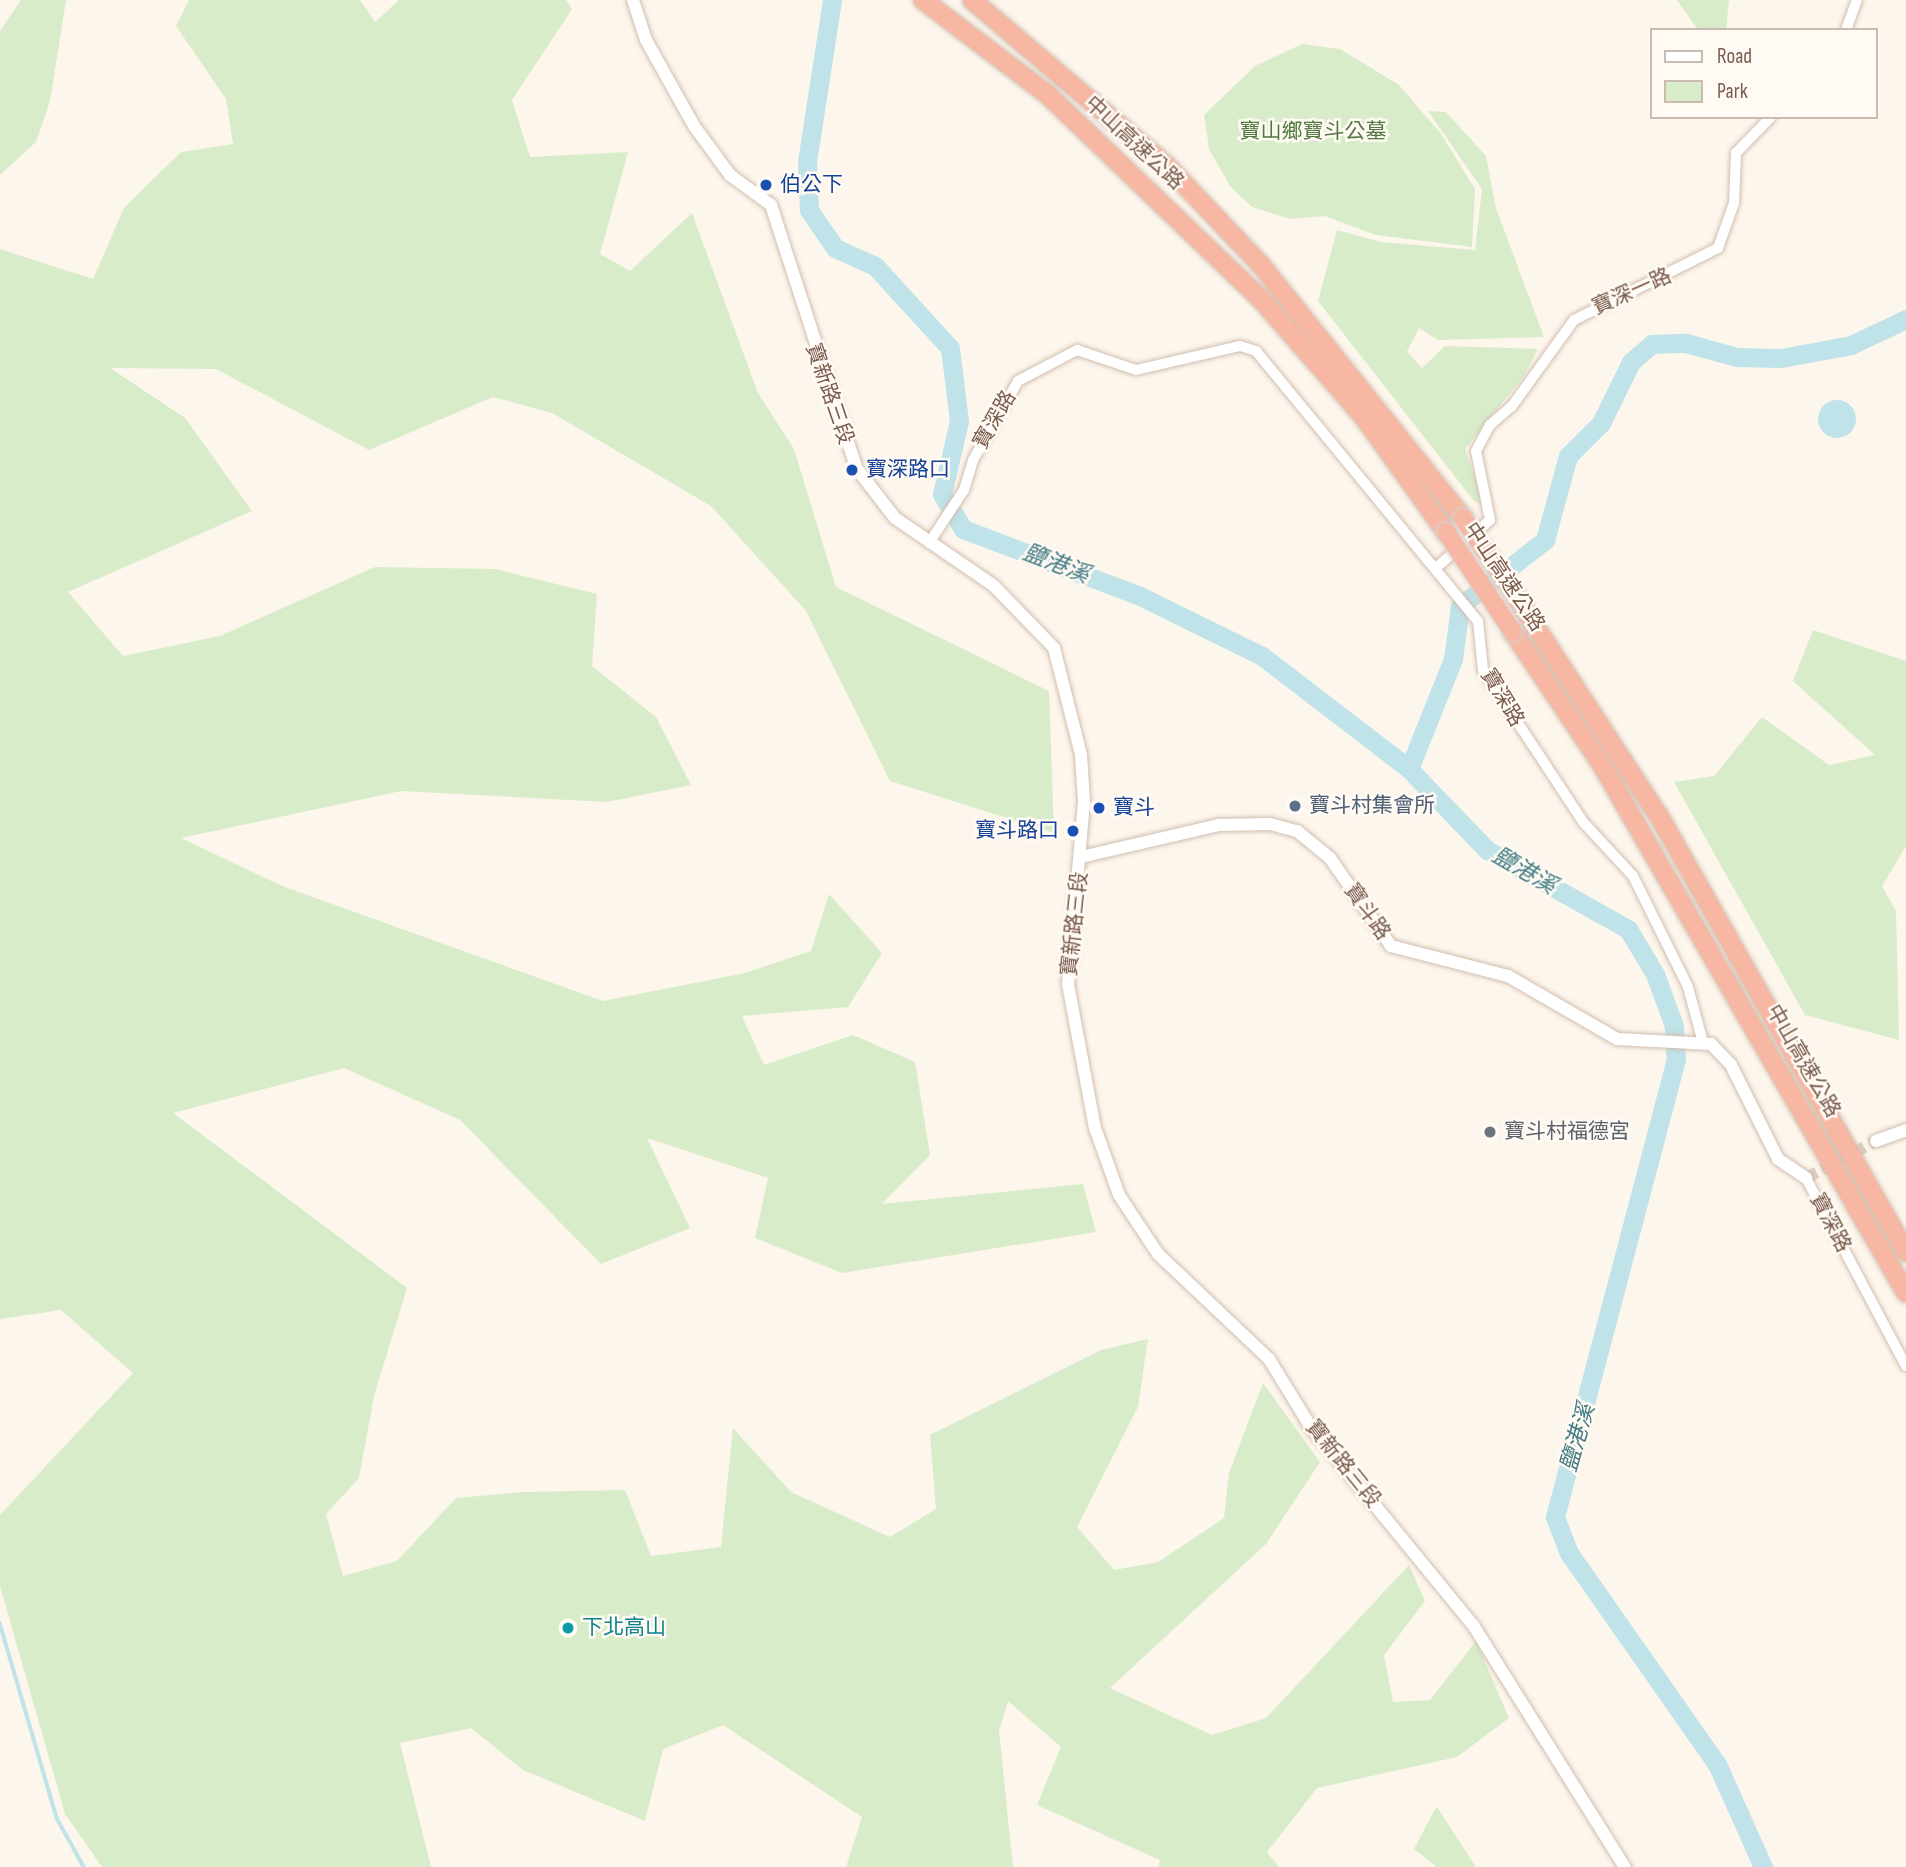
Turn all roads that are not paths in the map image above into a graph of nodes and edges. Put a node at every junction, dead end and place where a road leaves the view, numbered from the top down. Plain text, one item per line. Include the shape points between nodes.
1 (633, 0) edge
2 (923, 0) edge
3 (972, 0) edge
4 (1857, 0) edge
5 (1847, 28) edge
6 (1769, 119) edge
7 (929, 543) junction
8 (1437, 566) junction
9 (1082, 857) junction
10 (1702, 1039) junction
11 (1906, 1130) edge
12 (1877, 1140) tunnel mouth
13 (1806, 1178) joint
14 (1906, 1252) edge
15 (1906, 1293) edge
16 (1906, 1366) edge
17 (1625, 1867) edge

1 - 7 street, 寶新路三段 via 646,40 694,126 730,175 771,205 857,469 882,506
2 - 15 highway, 中山高速公路, bridge via 1047,94 1260,298 1363,416 1609,776
3 - 14 highway, 中山高速公路, bridge via 1167,166 1261,265 1463,518 1658,816
4 - 5 street
6 - 8 street, 寶深一路 via 1736,153 1734,203 1718,248 1573,320 1512,406 1490,425 1476,451 1490,520
7 - 8 street, 寶深路 via 964,490 1011,390 1057,359 1088,349 1136,370 1249,347 1370,484 1405,539
7 - 9 street, 寶新路三段 via 993,585 1054,648 1081,755
8 - 10 street, 寶深路 via 1478,621 1483,670 1584,823 1633,876 1688,987
9 - 10 street, 寶斗路 via 1219,825 1285,827 1330,858 1391,946 1508,976 1617,1039 1655,1045
9 - 17 street, 寶新路三段 via 1068,984 1095,1128 1119,1195 1158,1254 1269,1359 1310,1426 1473,1625
10 - 13 street, 寶深路 via 1727,1059 1779,1159
11 - 12 street
13 - 16 street, 寶深路

